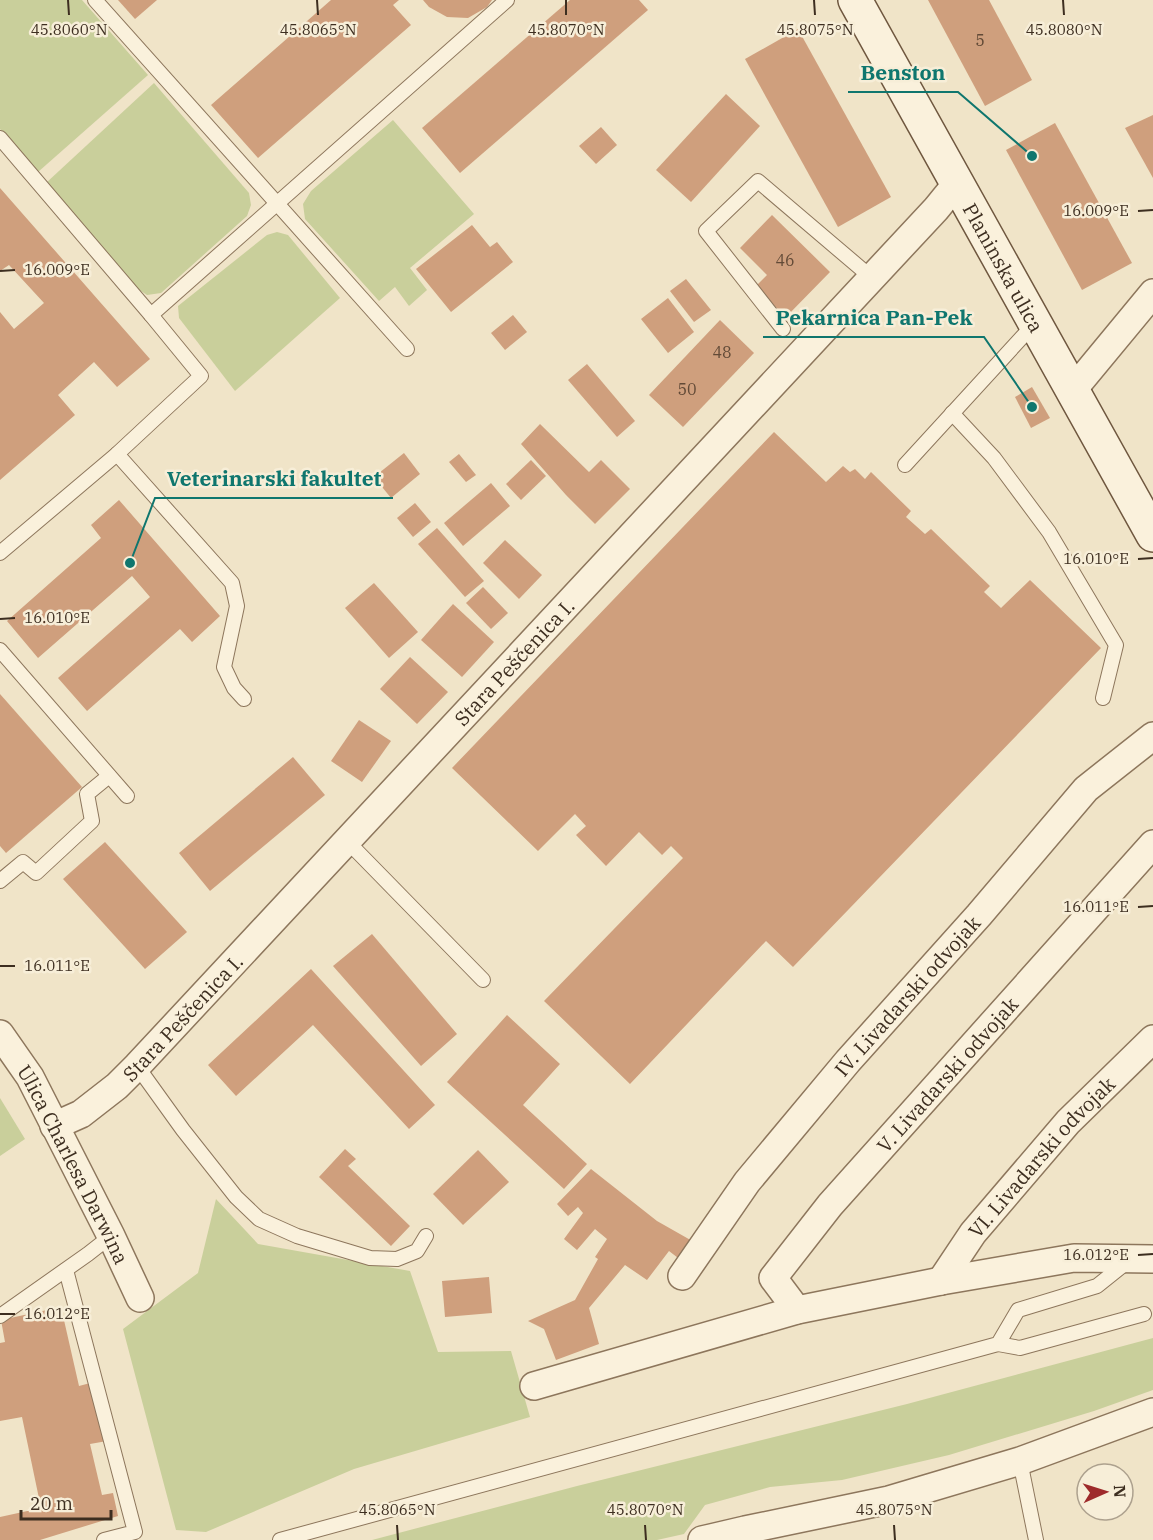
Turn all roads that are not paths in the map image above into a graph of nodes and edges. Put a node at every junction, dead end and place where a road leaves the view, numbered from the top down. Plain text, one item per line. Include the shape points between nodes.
1 (95, 0) edge
2 (507, 0) edge
3 (855, 0) edge
4 (0, 138) edge
5 (958, 182) junction
6 (278, 203) junction
7 (872, 278) junction
8 (1153, 293) edge
9 (151, 315) junction
10 (1035, 323) junction
11 (783, 328) dead end
12 (407, 349) dead end
13 (1071, 391) junction
14 (952, 413) junction
15 (117, 453) junction
16 (905, 465) dead end
17 (1153, 535) edge
18 (0, 553) edge
19 (0, 650) edge
20 (1102, 698) dead end
21 (244, 699) dead end
22 (1153, 736) edge
23 (109, 776) junction
24 (127, 796) dead end
25 (346, 841) junction
26 (1153, 844) edge
27 (0, 881) edge
28 (483, 981) dead end
29 (0, 1034) edge
30 (1153, 1039) edge
31 (137, 1066) junction
32 (54, 1126) junction
33 (111, 1236) junction
34 (426, 1236) dead end
35 (1142, 1259) edge
36 (66, 1270) junction
37 (682, 1276) dead end
38 (940, 1281) junction
39 (140, 1298) dead end
40 (797, 1311) junction
41 (1144, 1314) dead end
42 (0, 1316) edge
43 (998, 1344) junction
44 (534, 1386) dead end
45 (1153, 1412) edge
46 (1020, 1461) junction
47 (104, 1540) edge
48 (280, 1540) edge
49 (702, 1540) edge
50 (1036, 1540) edge

1 - 6 lane
2 - 6 lane
3 - 5 street, Planinska ulica
4 - 9 lane
5 - 7 street, Stara Peščenica I.
5 - 10 street, Planinska ulica
6 - 9 lane
6 - 12 lane
7 - 11 lane via 758,181 706,231
7 - 25 street, Stara Peščenica I.
8 - 13 street
9 - 15 lane via 201,376
10 - 13 street, Planinska ulica
10 - 14 lane
13 - 17 street, Planinska ulica
14 - 16 lane
14 - 20 lane via 994,458 1049,532 1116,645
15 - 18 lane
15 - 21 lane via 232,584 237,606 224,667
19 - 23 lane
22 - 37 street, IV. Livadarski odvojak via 1086,789 848,1061 747,1182
23 - 24 lane
23 - 27 lane via 87,794 92,821 36,873 23,862
25 - 28 lane
25 - 31 street, Stara Peščenica I.
26 - 40 street, V. Livadarski odvojak via 830,1205 773,1278
29 - 32 street, Ulica Charlesa Darwina via 30,1077
30 - 38 street, VI. Livadarski odvojak via 1068,1122 973,1233
31 - 32 street, Stara Peščenica I. via 81,1114
31 - 34 lane via 236,1197 259,1219 297,1236 370,1258 407,1256 417,1251
32 - 33 street, Ulica Charlesa Darwina
33 - 36 lane
33 - 39 street, Ulica Charlesa Darwina
35 - 38 street via 1074,1258
35 - 43 lane via 1096,1286 1018,1310
36 - 42 lane
36 - 47 lane via 135,1532
38 - 40 street
40 - 44 street
41 - 43 lane via 1020,1348
43 - 48 lane
45 - 46 street
46 - 49 street via 889,1500
46 - 50 lane

